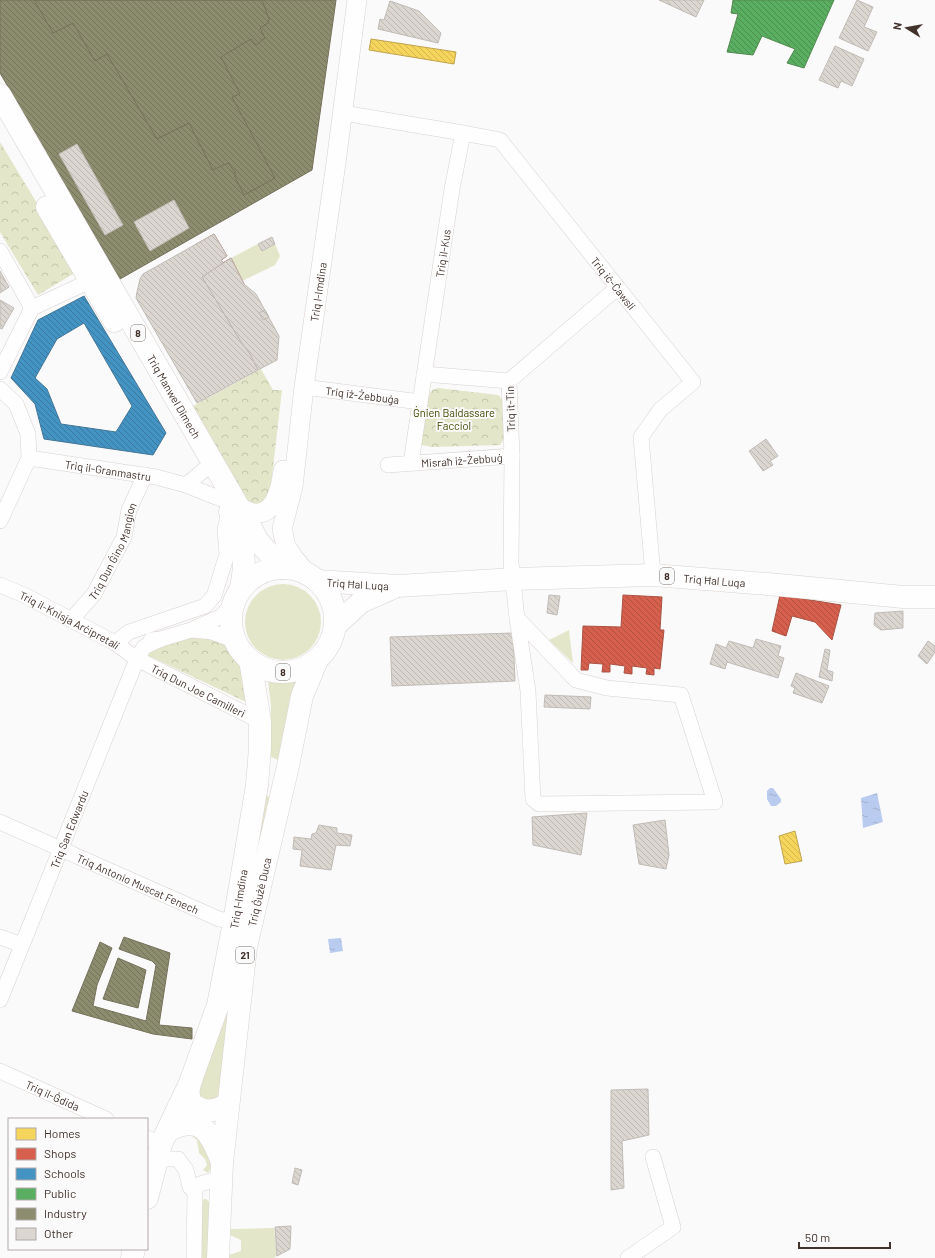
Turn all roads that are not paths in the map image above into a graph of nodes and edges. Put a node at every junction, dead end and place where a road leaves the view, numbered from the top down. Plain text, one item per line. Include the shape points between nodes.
1 (347, 0) edge
2 (357, 0) edge
3 (0, 95) edge
4 (343, 113) junction
5 (0, 124) edge
6 (463, 133) junction
7 (0, 251) edge
8 (90, 281) junction
9 (617, 288) junction
10 (32, 308) junction
11 (0, 372) edge
12 (424, 374) junction
13 (508, 381) junction
14 (304, 387) junction
15 (0, 389) edge
16 (420, 402) junction
17 (512, 456) junction
18 (29, 458) junction
19 (411, 463) junction
20 (388, 465) dead end
21 (204, 470) junction
22 (145, 475) junction
23 (186, 485) junction
24 (230, 505) junction
25 (0, 521) edge
26 (282, 568) junction
27 (653, 575) junction
28 (313, 578) junction
29 (513, 579) junction
30 (0, 585) edge
31 (398, 586) junction
32 (238, 594) junction
33 (932, 599) edge
34 (517, 618) junction
35 (71, 620) junction
36 (335, 626) junction
37 (191, 630) junction
38 (161, 639) junction
39 (236, 641) junction
40 (115, 643) junction
41 (137, 659) junction
42 (250, 660) junction
43 (317, 660) junction
44 (260, 721) junction
45 (0, 822) edge
46 (61, 849) junction
47 (234, 922) junction
48 (0, 937) edge
49 (22, 946) junction
50 (0, 1000) edge
51 (0, 1071) edge
52 (190, 1083) junction
53 (228, 1104) junction
54 (104, 1118) edge
55 (158, 1143) edge
56 (653, 1157) dead end
57 (222, 1170) junction
58 (194, 1191) junction
59 (148, 1193) edge
60 (194, 1258) edge
61 (218, 1258) edge
62 (628, 1258) edge

1 - 24 main road, Triq l-Imdina via 281,488 269,509 261,513
2 - 4 main road, Triq l-Imdina
3 - 24 highway, Triq Manwel Dimech / 8
4 - 6 street, Triq iċ-Ċawsli
4 - 14 main road, Triq l-Imdina
5 - 8 highway, Triq Manwel Dimech / 8
6 - 9 street, Triq iċ-Ċawsli via 500,140
6 - 12 street, Triq il-Kus
7 - 10 street
8 - 10 street
8 - 21 highway, Triq Manwel Dimech / 8
9 - 13 street, Triq it-Tin
9 - 27 street, Triq iċ-Ċawsli via 693,382 660,410 641,437
10 - 11 street
12 - 13 street
12 - 16 street, Misraħ iż-Żebbuġ
13 - 17 street, Triq it-Tin
14 - 16 street, Triq iż-Żebbuġa
14 - 28 main road, Triq l-Imdina via 293,487 282,529 286,546
15 - 18 street via 16,404 28,434
16 - 19 street, Misraħ iż-Żebbuġ
17 - 19 street, Misraħ iż-Żebbuġ
17 - 29 street, Triq it-Tin
18 - 22 street, Triq il-Granmastru
18 - 25 street
19 - 20 street, Misraħ iż-Żebbuġ
21 - 23 street
21 - 24 highway, Triq Manwel Dimech / 8
22 - 23 street, Triq il-Granmastru
22 - 35 street, Triq Dun Ġino Mangion via 129,510 124,537 94,594
23 - 24 street, Triq il-Granmastru
24 - 26 highway, Triq Manwel Dimech / 8
24 - 32 highway, Triq Manwel Dimech / 8 via 243,548 244,568
24 - 40 street via 225,530 226,554 214,596 205,606 129,632
26 - 28 highway, 8 via 290,568
26 - 32 highway, 8 via 254,576
27 - 29 highway, Triq Ħal Luqa / 8
27 - 33 highway, Triq Ħal Luqa / 8
28 - 31 highway, Triq Ħal Luqa / 8
28 - 36 highway, 8 via 328,593 334,609
29 - 31 highway, Triq Ħal Luqa / 8
29 - 34 street, Triq it-Tin
30 - 35 street, Triq il-Knisja Arċipretali
31 - 36 highway, Triq Ħal Luqa / 8 via 360,602
32 - 37 street via 222,616
32 - 39 highway, 8 via 232,614
34 - 34 street, Triq it-Tin via 528,691 533,799 539,804 714,802 681,695 608,688 576,680
35 - 40 street, Triq il-Knisja Arċipretali
36 - 43 highway, 8 via 325,650
37 - 38 street
37 - 39 street via 212,632
38 - 40 street
38 - 41 street, Triq San Edwardu via 144,647
39 - 42 highway, 8
40 - 41 street, Triq il-Knisja Arċipretali
41 - 44 street, Triq Dun Joe Camilleri
41 - 46 street, Triq San Edwardu
42 - 43 highway, 8 via 265,669 283,672 301,669
42 - 44 highway, Triq l-Imdina / 21
43 - 53 highway, Triq Ġużè Duca / 21 via 302,696 246,947
44 - 47 highway, Triq l-Imdina / 21 via 257,784
45 - 46 street, Triq Antonio Muscat Fenech
46 - 47 street, Triq Antonio Muscat Fenech via 218,919
46 - 49 street, Triq San Edwardu
47 - 52 highway, Triq l-Imdina / 21 via 218,1005
48 - 49 street
49 - 50 street, Triq San Edwardu
51 - 54 street, Triq il-Ġdida
52 - 53 highway via 191,1104 198,1109 205,1112 214,1111
52 - 55 highway, Triq l-Imdina / 21
53 - 57 highway, Triq Ġużè Duca / 21
55 - 57 highway via 177,1126 199,1126 215,1143
55 - 58 street via 178,1159 186,1170 190,1187
55 - 59 highway, Triq l-Imdina / 21
56 - 62 street via 673,1227
57 - 58 street via 196,1186
57 - 61 highway, Triq Ġużè Duca / 21
58 - 60 street

